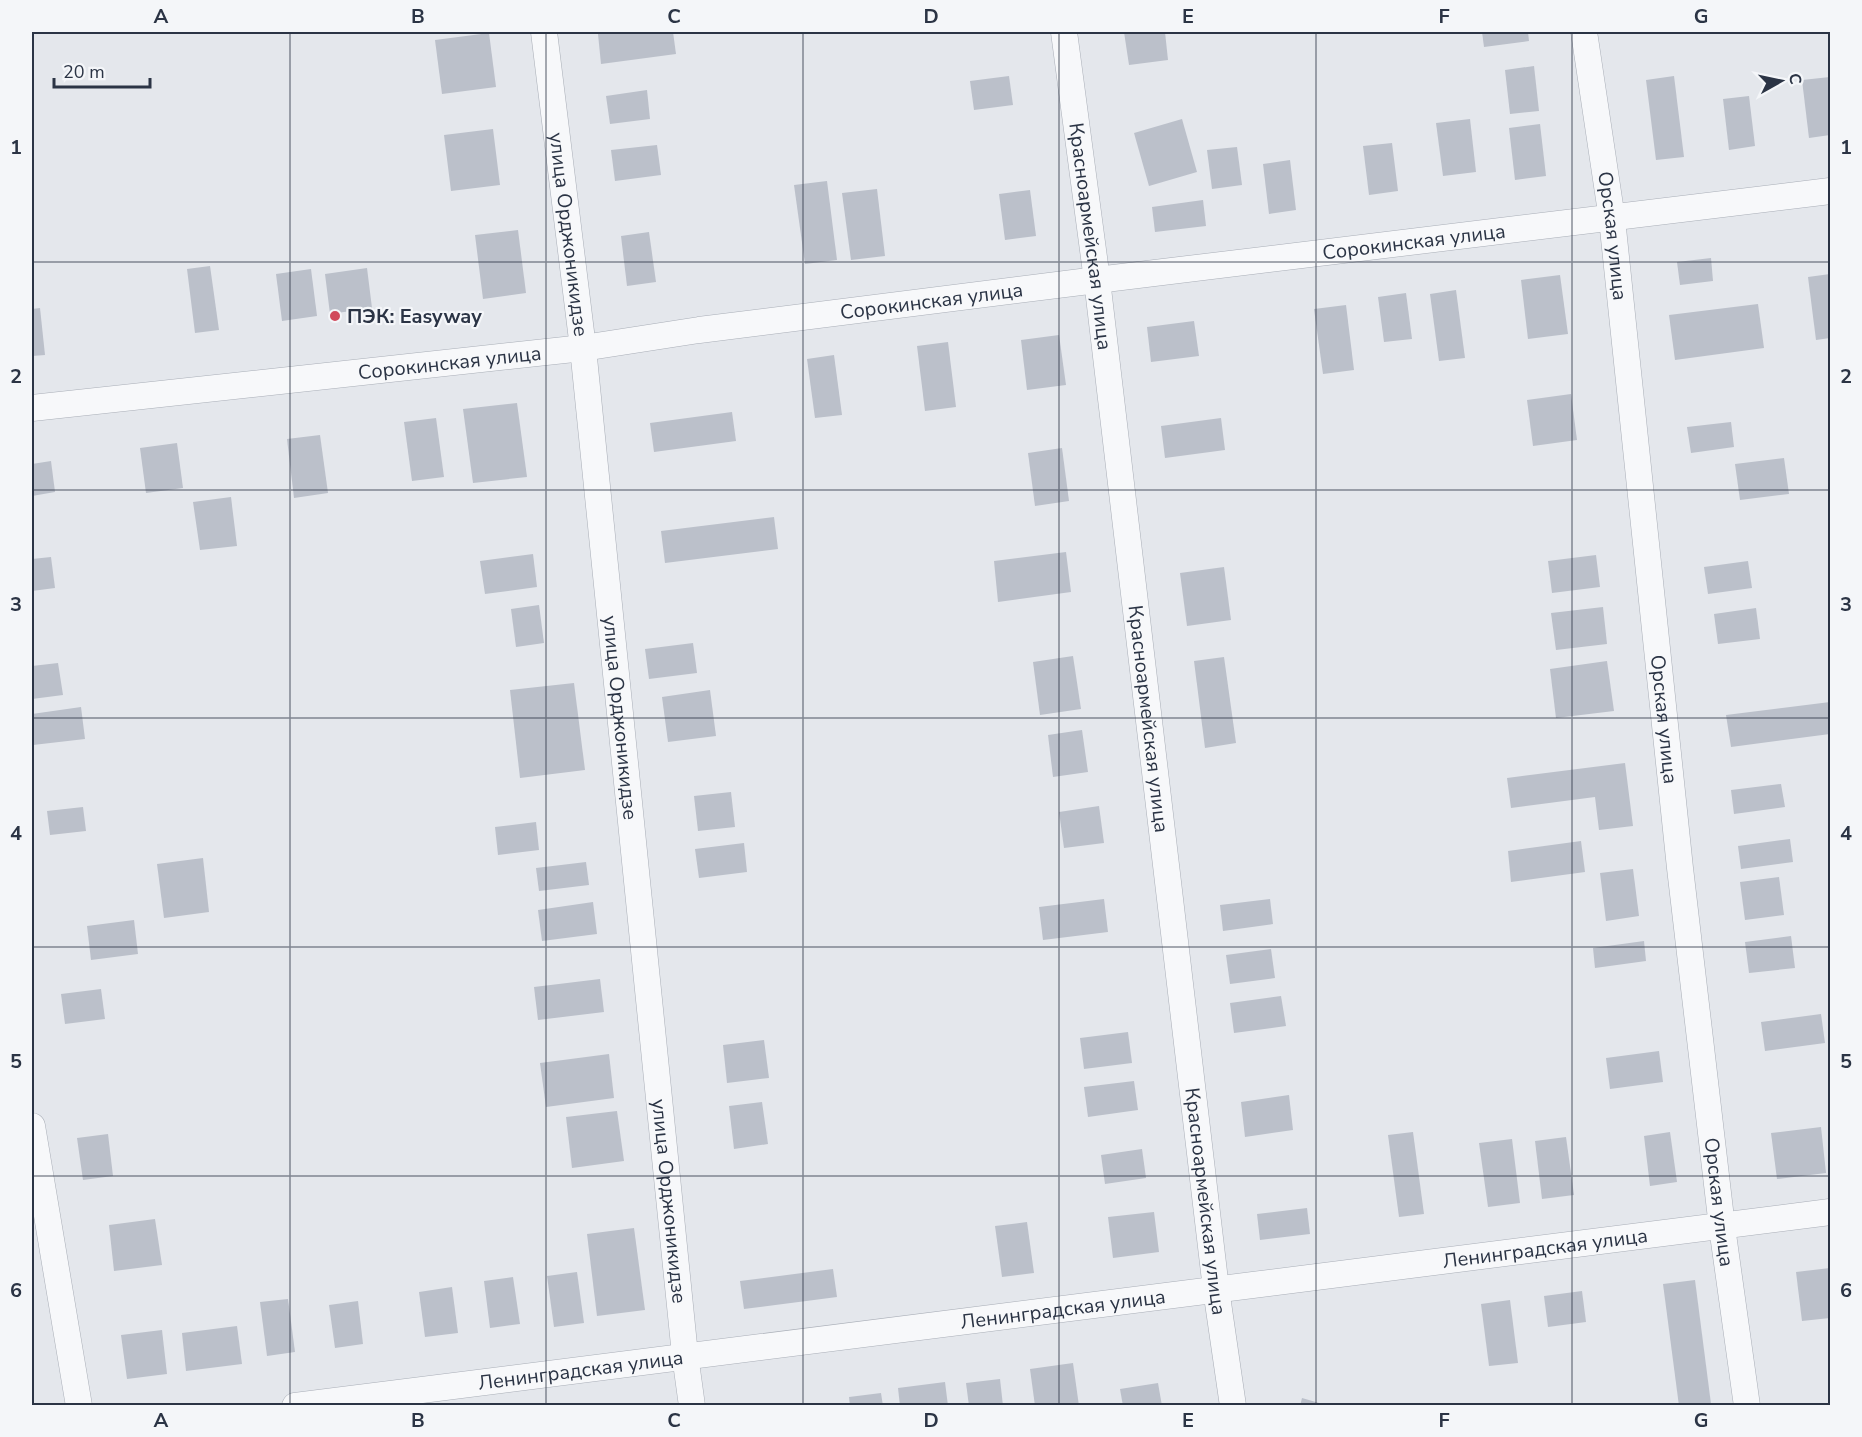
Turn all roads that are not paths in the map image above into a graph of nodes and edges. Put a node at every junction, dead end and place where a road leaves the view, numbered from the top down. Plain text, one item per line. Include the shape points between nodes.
1 (544, 32) edge
2 (1064, 32) edge
3 (1584, 32) edge
4 (1830, 191) edge
5 (1612, 219) junction
6 (1097, 280) junction
7 (584, 348) junction
8 (32, 408) edge
9 (32, 1126) edge
10 (1830, 1212) edge
11 (1722, 1227) junction
12 (1216, 1289) junction
13 (685, 1355) junction
14 (79, 1406) edge
15 (295, 1406) edge
16 (693, 1406) edge
17 (1233, 1406) edge
18 (1747, 1406) edge

1 - 7 street, улица Орджоникидзе
2 - 6 street, Красноармейская улица
3 - 5 street, Орская улица
4 - 5 street, Сорокинская улица
5 - 6 street, Сорокинская улица
5 - 11 street, Орская улица
6 - 7 street, Сорокинская улица
6 - 12 street, Красноармейская улица
7 - 8 street, Сорокинская улица
7 - 13 street, улица Орджоникидзе
9 - 14 street
10 - 11 street, Ленинградская улица
11 - 12 street, Ленинградская улица
11 - 18 street, Орская улица
12 - 13 street, Ленинградская улица
12 - 17 street, Красноармейская улица
13 - 15 street, Ленинградская улица
13 - 16 street, улица Орджоникидзе

